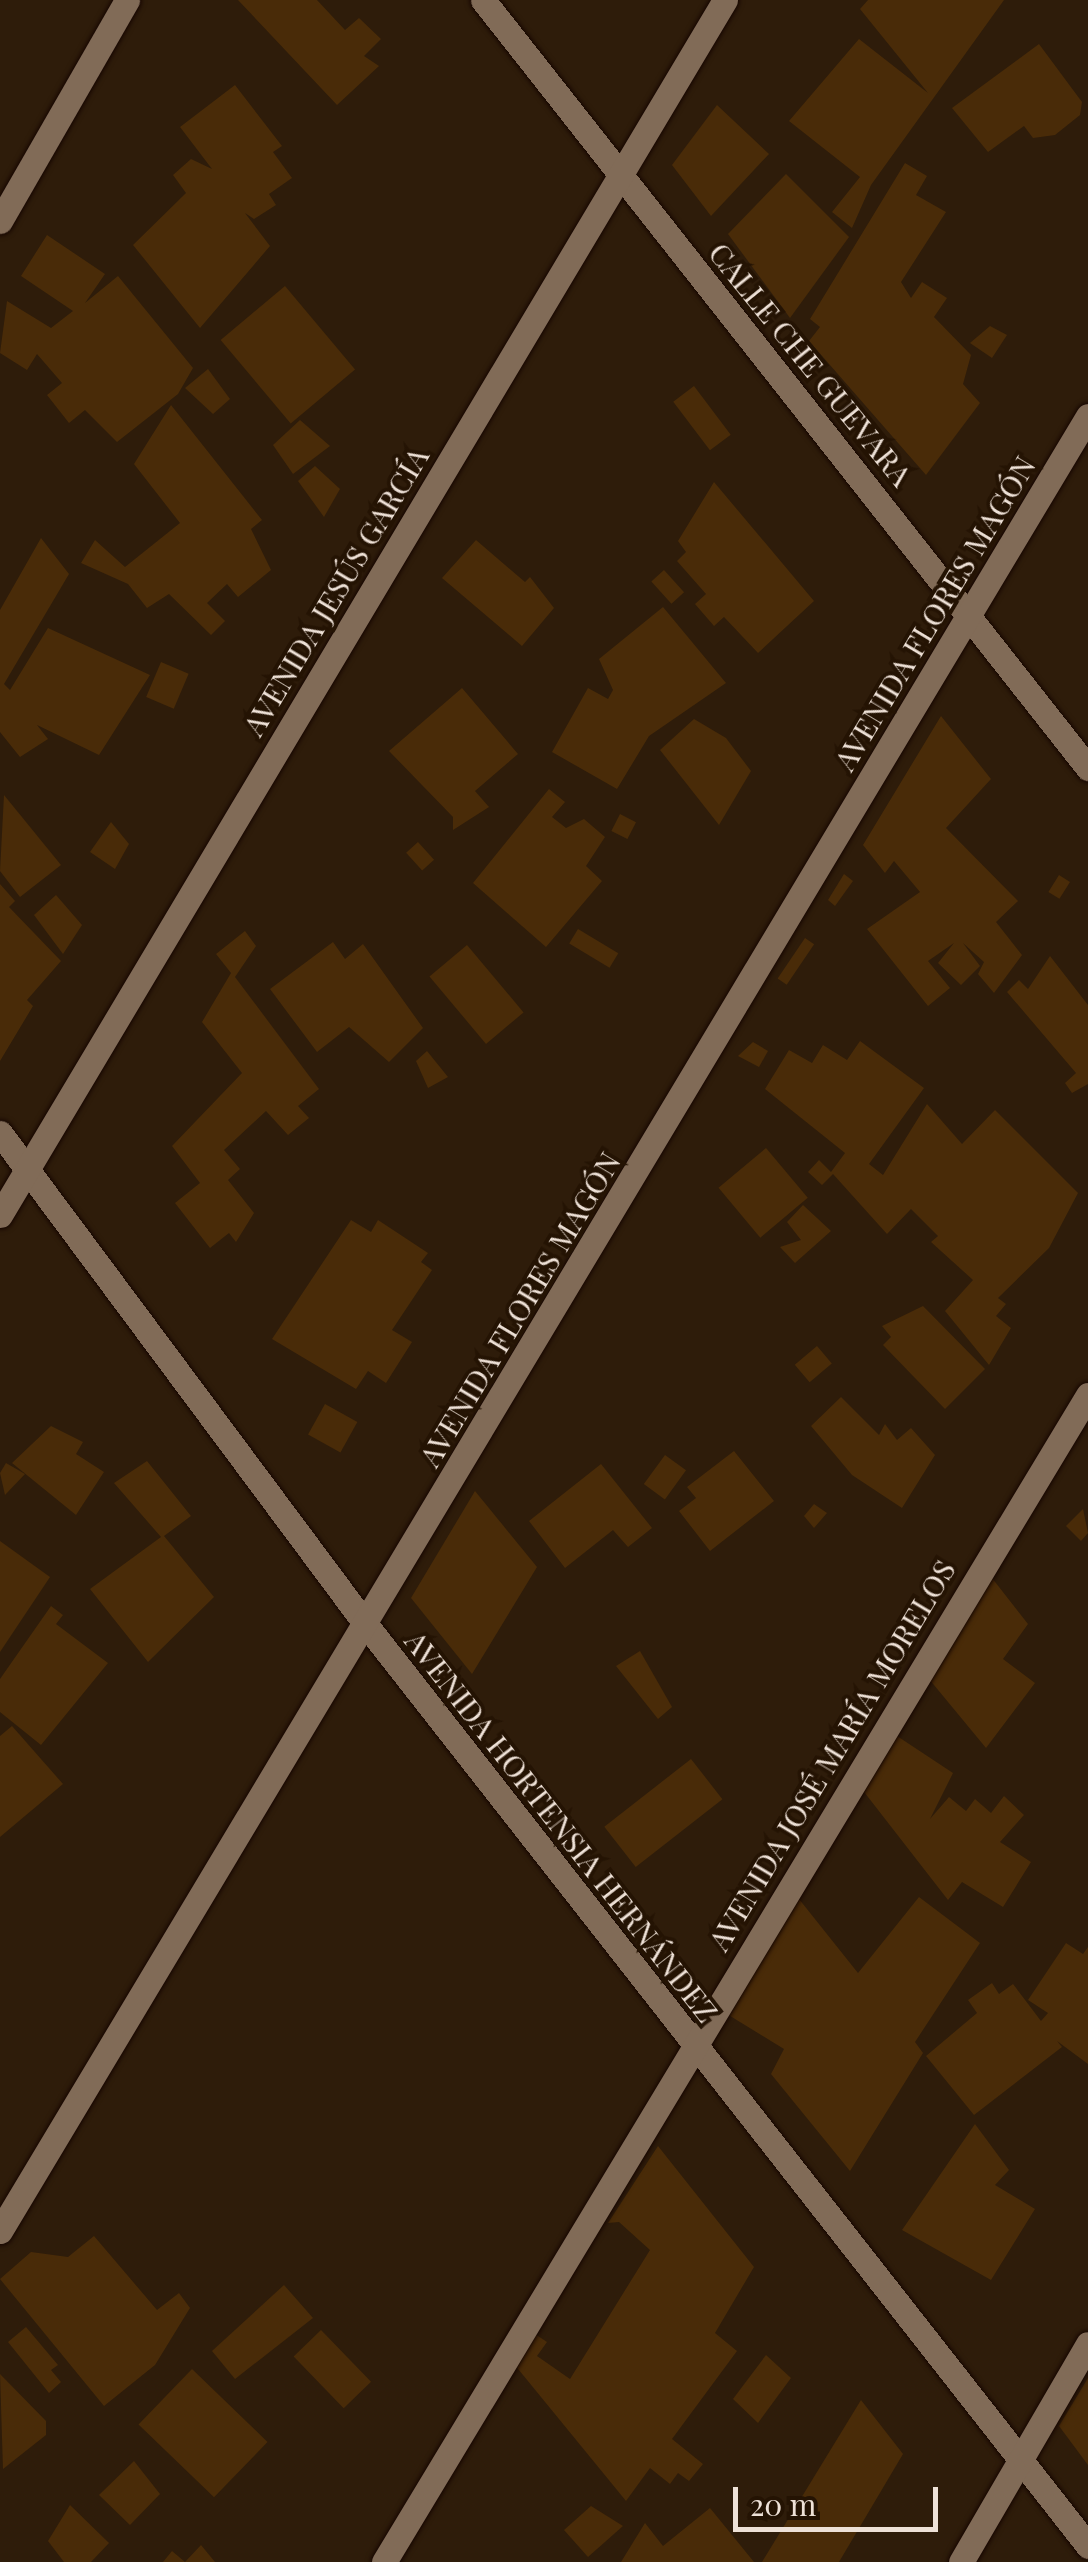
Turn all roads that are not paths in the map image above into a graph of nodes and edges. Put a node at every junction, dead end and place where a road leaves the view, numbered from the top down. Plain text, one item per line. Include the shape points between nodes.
1 (127, 0) edge
2 (483, 0) edge
3 (725, 0) edge
4 (620, 177) junction
5 (0, 221) edge
6 (1088, 416) edge
7 (972, 616) junction
8 (1088, 768) edge
9 (0, 1133) edge
10 (28, 1169) junction
11 (0, 1215) edge
12 (1088, 1395) edge
13 (367, 1626) junction
14 (692, 2047) junction
15 (0, 2231) edge
16 (1088, 2344) edge
17 (1022, 2459) junction
18 (1088, 2546) edge
19 (384, 2562) edge
20 (961, 2562) edge

1 - 5 street
2 - 4 street, CALLE CHE GUEVARA
3 - 4 street, AVENIDA JESÚS GARCÍA
4 - 7 street, CALLE CHE GUEVARA
4 - 10 street, AVENIDA JESÚS GARCÍA
6 - 7 street, AVENIDA FLORES MAGÓN
7 - 8 street, CALLE CHE GUEVARA
7 - 13 street, AVENIDA FLORES MAGÓN
9 - 10 street, AVENIDA HORTENSIA HERNÁNDEZ
10 - 11 street, AVENIDA JESÚS GARCÍA
10 - 13 street, AVENIDA HORTENSIA HERNÁNDEZ
12 - 14 street, AVENIDA JOSÉ MARÍA MORELOS
13 - 14 street, AVENIDA HORTENSIA HERNÁNDEZ
13 - 15 street, AVENIDA FLORES MAGÓN
14 - 17 street, AVENIDA HORTENSIA HERNÁNDEZ
14 - 19 street, AVENIDA JOSÉ MARÍA MORELOS
16 - 17 street
17 - 18 street, AVENIDA HORTENSIA HERNÁNDEZ
17 - 20 street

